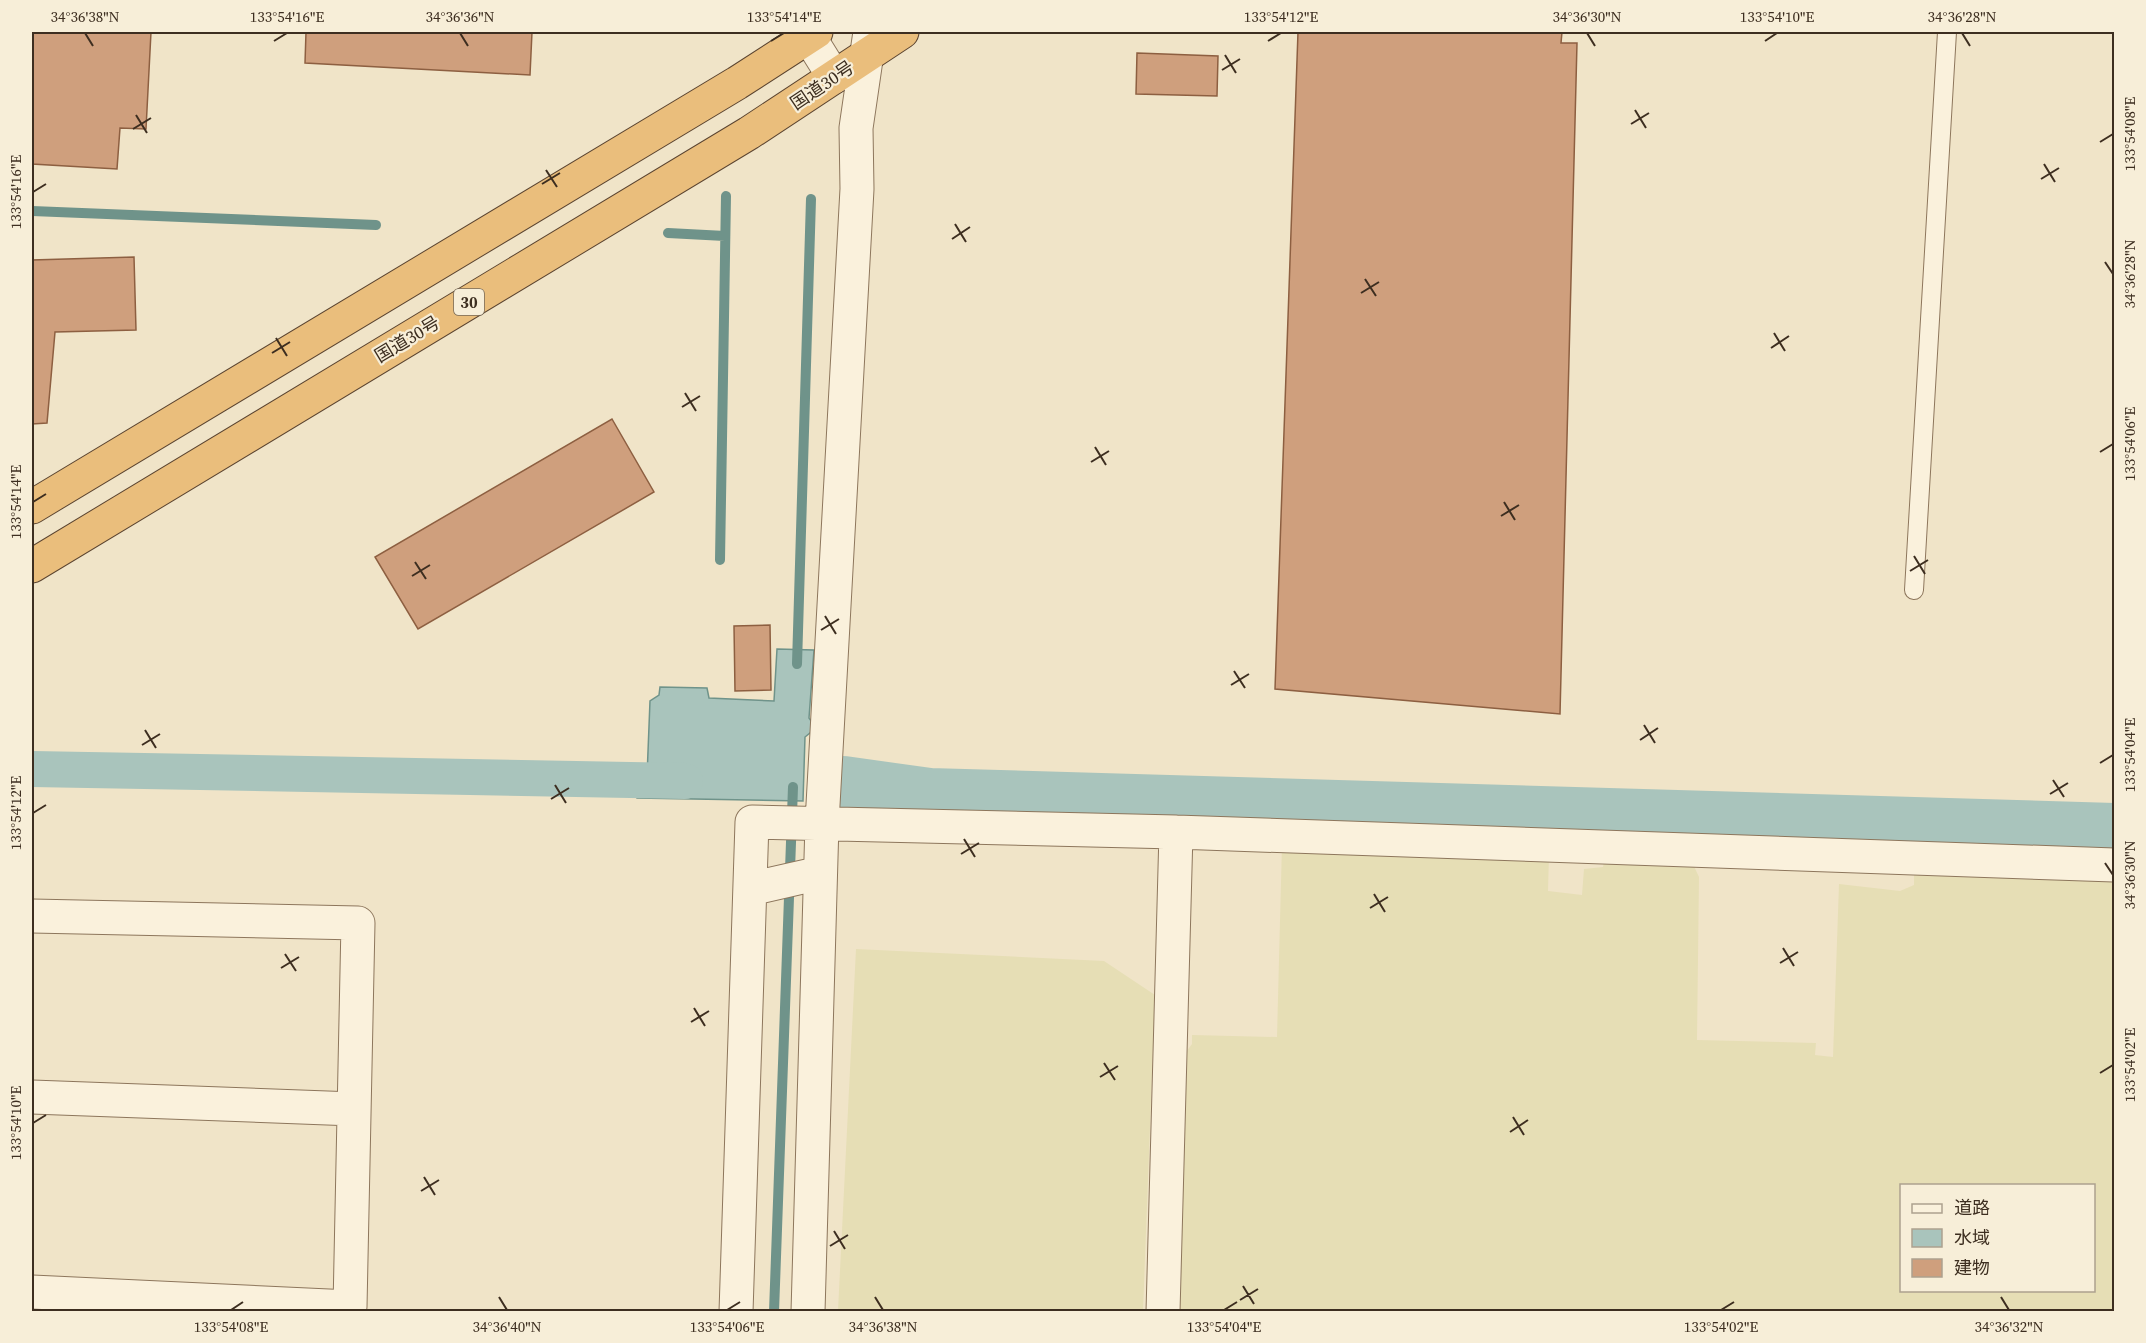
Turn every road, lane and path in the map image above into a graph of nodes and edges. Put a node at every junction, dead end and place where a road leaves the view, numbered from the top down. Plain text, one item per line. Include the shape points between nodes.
1 (902, 32) edge
2 (1947, 32) edge
3 (810, 33) edge
4 (868, 43) edge
5 (834, 77) junction
6 (32, 507) edge
7 (32, 566) edge
8 (1914, 590) dead end
9 (816, 823) junction
10 (1176, 832) junction
11 (2115, 865) edge
12 (814, 874) junction
13 (756, 887) junction
14 (32, 916) edge
15 (32, 1097) edge
16 (354, 1109) junction
17 (32, 1292) edge
18 (736, 1311) edge
19 (808, 1311) edge
20 (1163, 1311) edge

1 - 4 highway, 国道30号 / 30
2 - 8 lane
3 - 5 street
3 - 6 highway via 737,83
4 - 5 highway, 国道30号 / 30
4 - 9 street via 856,128 856,201
5 - 7 highway, 国道30号 / 30 via 749,133
9 - 10 street
9 - 12 street
9 - 13 street via 752,822
10 - 11 street
10 - 20 street
12 - 13 street
12 - 19 street
13 - 18 street
14 - 16 street via 358,923
15 - 16 street
16 - 17 street via 350,1307

